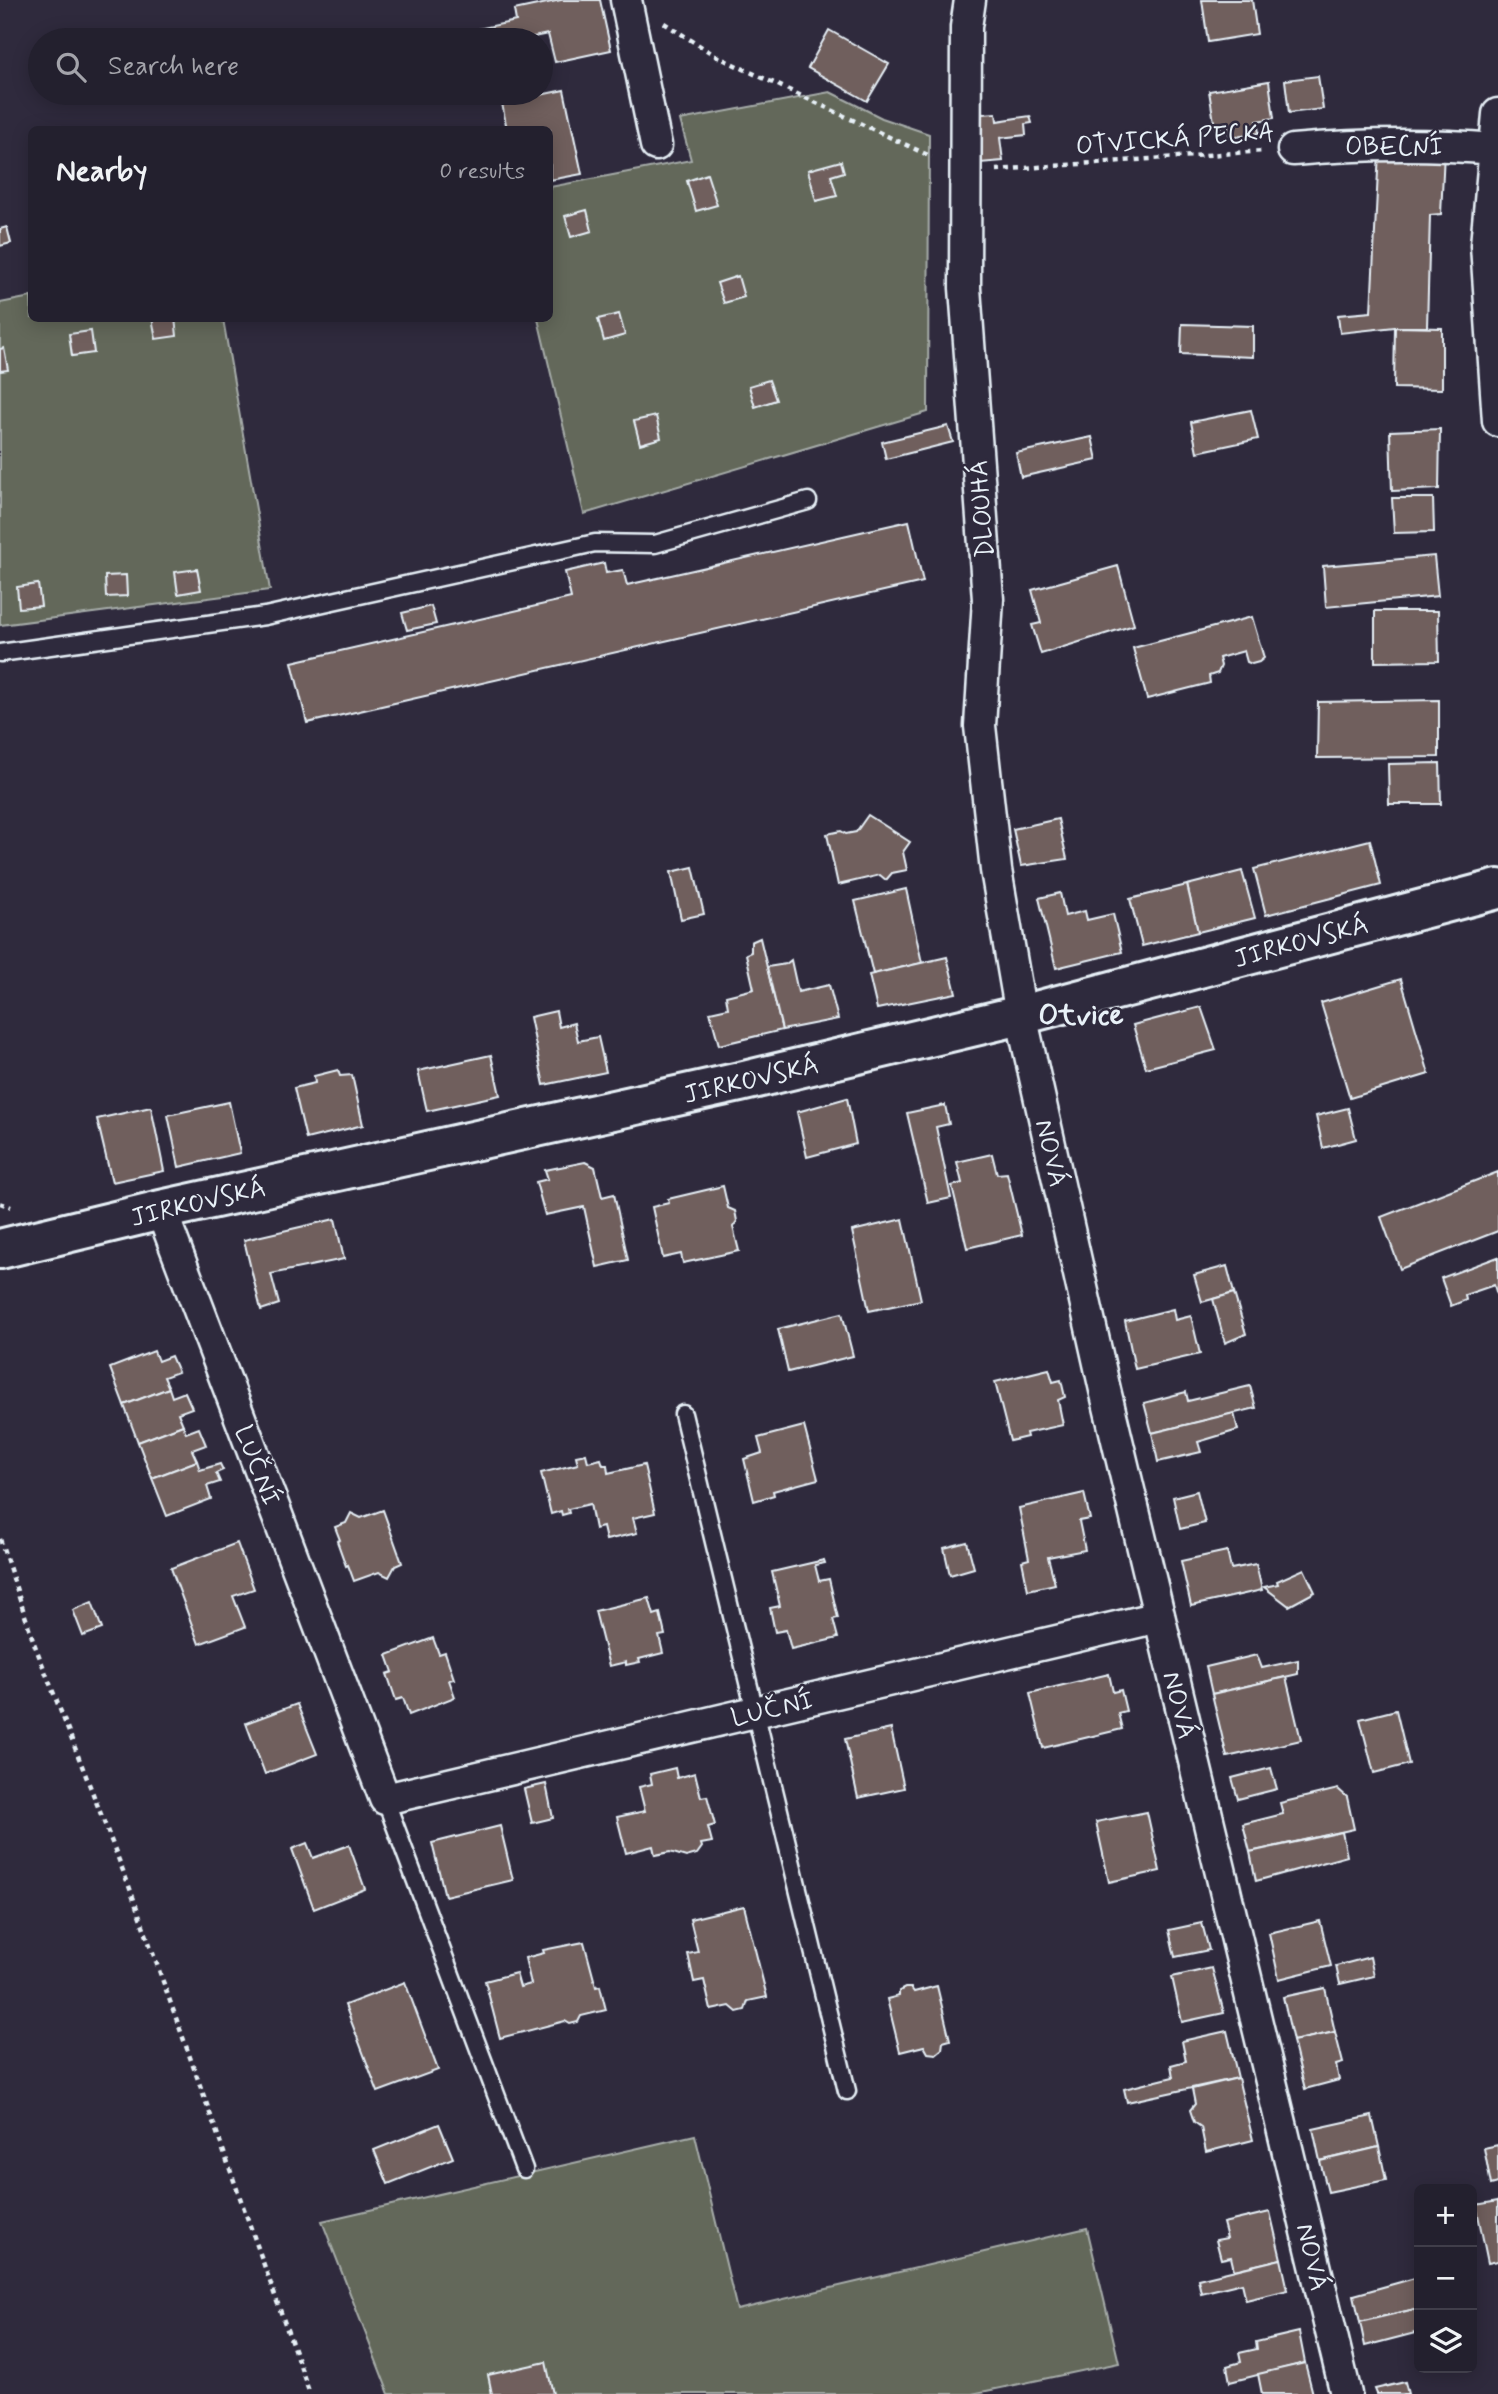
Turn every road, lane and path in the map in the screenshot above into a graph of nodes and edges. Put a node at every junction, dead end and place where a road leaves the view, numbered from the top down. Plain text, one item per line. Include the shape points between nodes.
1 (626, 0) edge
2 (970, 0) edge
3 (661, 21) dead end
4 (1498, 114) edge
5 (656, 145) dead end
6 (1495, 149) junction
7 (1281, 150) joint
8 (965, 173) junction
9 (1498, 421) edge
10 (808, 501) dead end
11 (0, 653) edge
12 (1498, 889) edge
13 (1021, 1016) junction
14 (161, 1210) junction
15 (0, 1248) edge
16 (683, 1414) dead end
17 (0, 1539) edge
18 (1159, 1617) junction
19 (756, 1712) junction
20 (385, 1799) junction
21 (846, 2091) dead end
22 (524, 2169) dead end
23 (310, 2394) edge
24 (1346, 2394) edge

1 - 5 street
2 - 8 street, DLOUHÁ
3 - 8 path, OTVICKÁ PECKA via 716,56
4 - 6 street
6 - 7 street, OBECNÍ via 1435,144
6 - 9 street via 1486,245
7 - 8 path, OTVICKÁ PECKA
8 - 13 street, DLOUHÁ via 965,288 988,599 980,726 996,870
10 - 11 lane via 655,544 595,543 265,616
12 - 13 main road, JIRKOVSKÁ
13 - 14 main road, JIRKOVSKÁ
13 - 18 street, NOVÁ
14 - 15 main road, JIRKOVSKÁ
14 - 20 street, LUČNÍ
16 - 19 lane
17 - 23 path
18 - 19 street, LUČNÍ
18 - 24 street, NOVÁ
19 - 20 street, LUČNÍ
19 - 21 lane
20 - 22 lane, LUČNÍ

